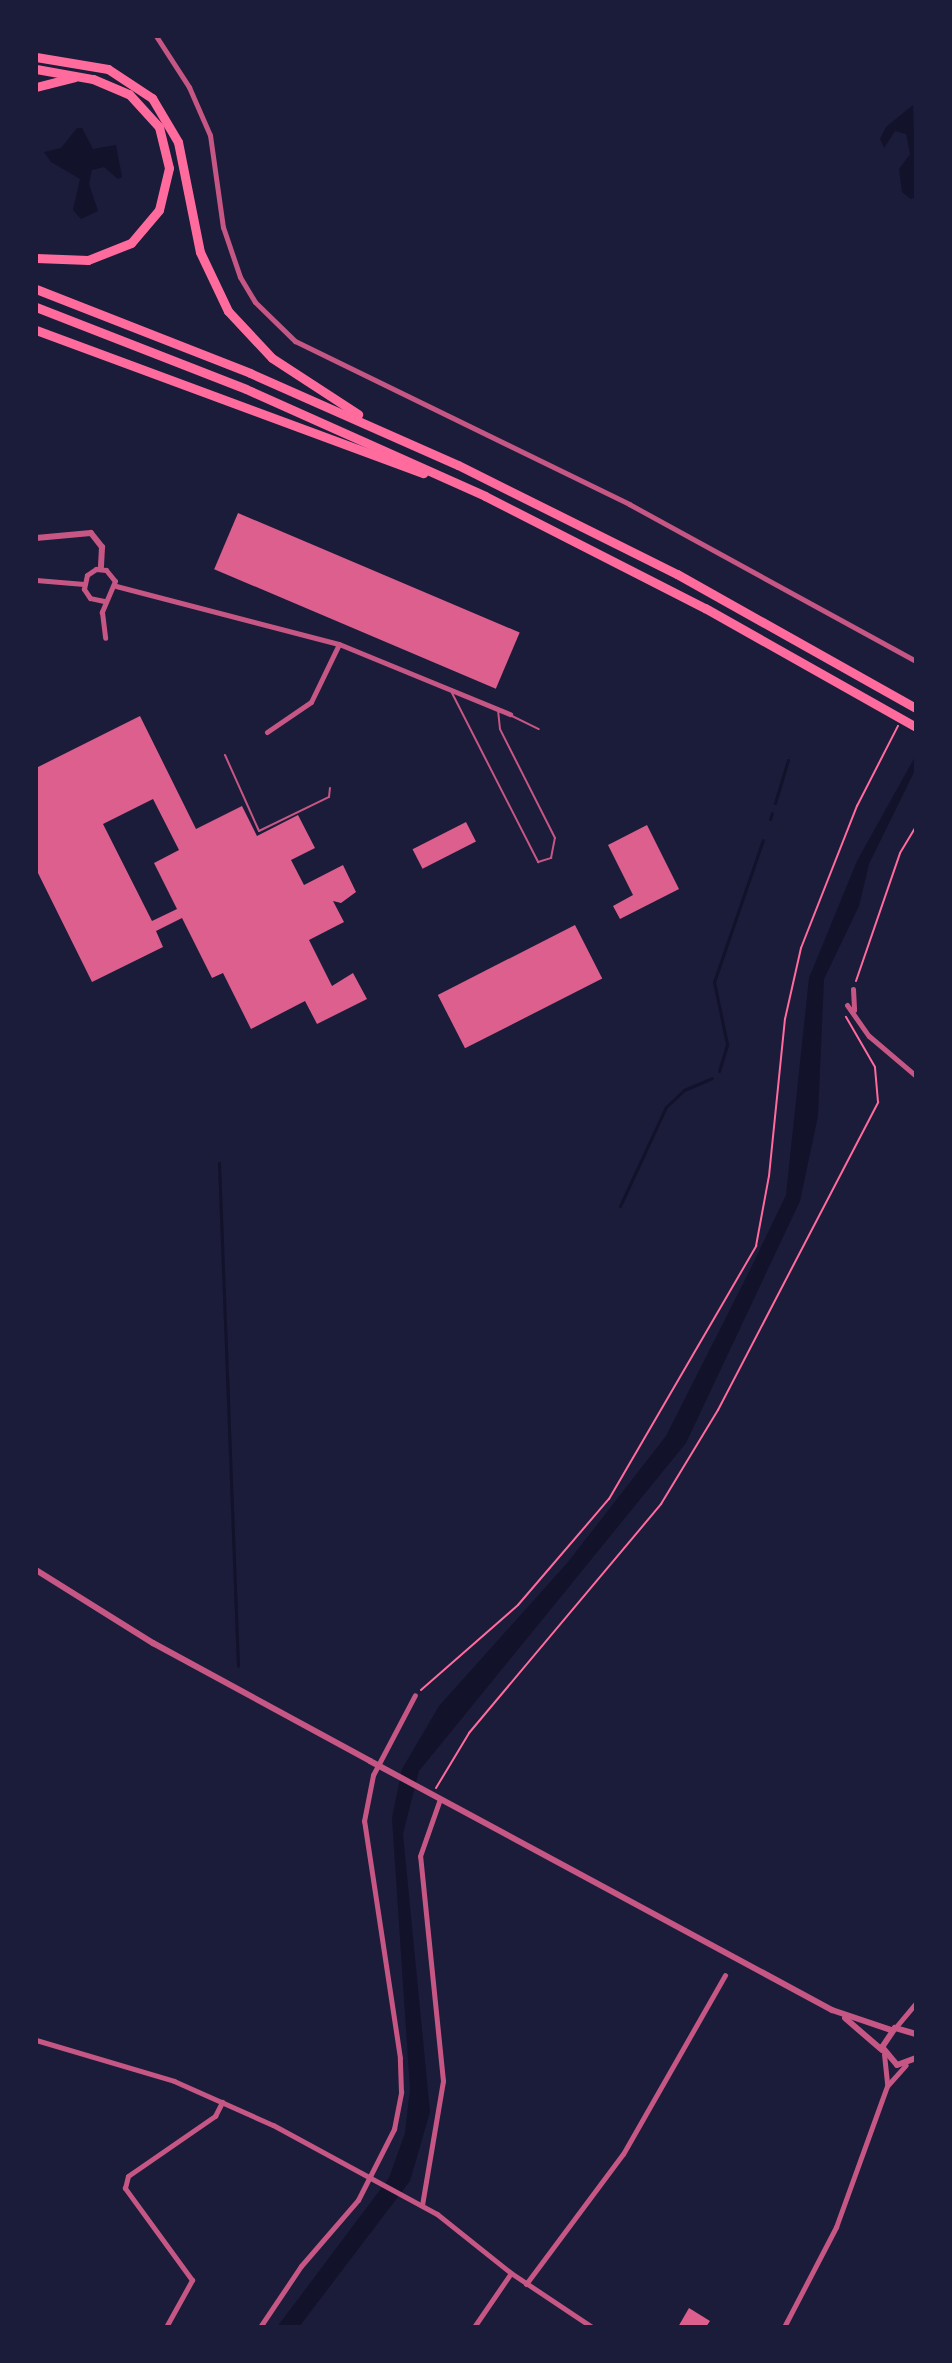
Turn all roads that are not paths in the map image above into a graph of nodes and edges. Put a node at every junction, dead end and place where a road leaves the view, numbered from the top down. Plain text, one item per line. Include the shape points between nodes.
1 (156, 36) edge
2 (36, 50) edge
3 (36, 57) edge
4 (56, 58) junction
5 (36, 69) edge
6 (79, 76) junction
7 (36, 87) edge
8 (36, 258) edge
9 (36, 289) edge
10 (36, 307) edge
11 (36, 330) edge
12 (392, 434) junction
13 (485, 496) junction
14 (36, 538) edge
15 (101, 569) junction
16 (36, 580) edge
17 (84, 584) junction
18 (116, 586) junction
19 (104, 601) junction
20 (105, 638) dead end
21 (339, 644) junction
22 (916, 661) edge
23 (449, 687) junction
24 (916, 708) edge
25 (498, 709) junction
26 (510, 714) joint
27 (916, 727) edge
28 (539, 729) dead end
29 (267, 732) dead end
30 (225, 755) dead end
31 (330, 788) dead end
32 (853, 989) road end
33 (847, 1005) road end
34 (854, 1011) junction
35 (916, 1076) edge
36 (36, 1570) edge
37 (415, 1695) road end
38 (436, 1796) junction
39 (725, 1975) dead end
40 (916, 2003) edge
41 (832, 2010) junction
42 (893, 2029) junction
43 (916, 2034) edge
44 (36, 2040) edge
45 (884, 2052) junction
46 (912, 2063) edge
47 (887, 2086) junction
48 (222, 2102) junction
49 (372, 2178) junction
50 (422, 2205) junction
51 (511, 2273) junction
52 (526, 2284) junction
53 (166, 2327) edge
54 (260, 2327) edge
55 (474, 2327) edge
56 (592, 2327) edge
57 (784, 2327) edge

1 - 22 street via 189,87 210,135 223,227 240,277 255,302 295,341 629,504
2 - 4 highway
3 - 4 highway
4 - 12 highway via 115,72 159,105 182,154 203,263 235,322 285,367
5 - 6 highway
6 - 7 highway
6 - 8 highway via 116,86 147,110 166,147 166,191 147,227 115,252 77,261
9 - 12 highway
10 - 13 highway via 259,395
11 - 13 highway
12 - 24 highway via 568,518
13 - 27 highway
14 - 15 street via 91,533 102,547
15 - 17 street via 87,575
15 - 18 street via 113,576
16 - 17 street
17 - 19 street via 90,598
18 - 19 street
18 - 21 street
19 - 20 street via 100,627
21 - 23 street
21 - 29 street via 311,702
23 - 25 street
23 - 25 lane via 538,862 551,858 555,838 500,729
25 - 26 street
26 - 28 lane
30 - 31 lane via 259,831 329,797
32 - 34 street
33 - 34 street
34 - 35 street via 869,1036
36 - 38 street via 153,1643
37 - 49 street via 373,1775 364,1821 364,1847 389,1961 401,2092 394,2129
38 - 41 street
38 - 50 street via 420,1856 443,2081
39 - 52 street via 623,2154
40 - 42 street
41 - 42 street
41 - 45 street
42 - 43 street
42 - 45 street
44 - 48 street via 143,2070
45 - 46 street via 894,2064
45 - 47 street
46 - 47 street
47 - 57 street via 836,2227
48 - 49 street
48 - 53 street via 215,2116 128,2176 125,2188 192,2280
49 - 50 street
49 - 54 street
50 - 51 street
51 - 52 street
51 - 55 street
52 - 56 street

